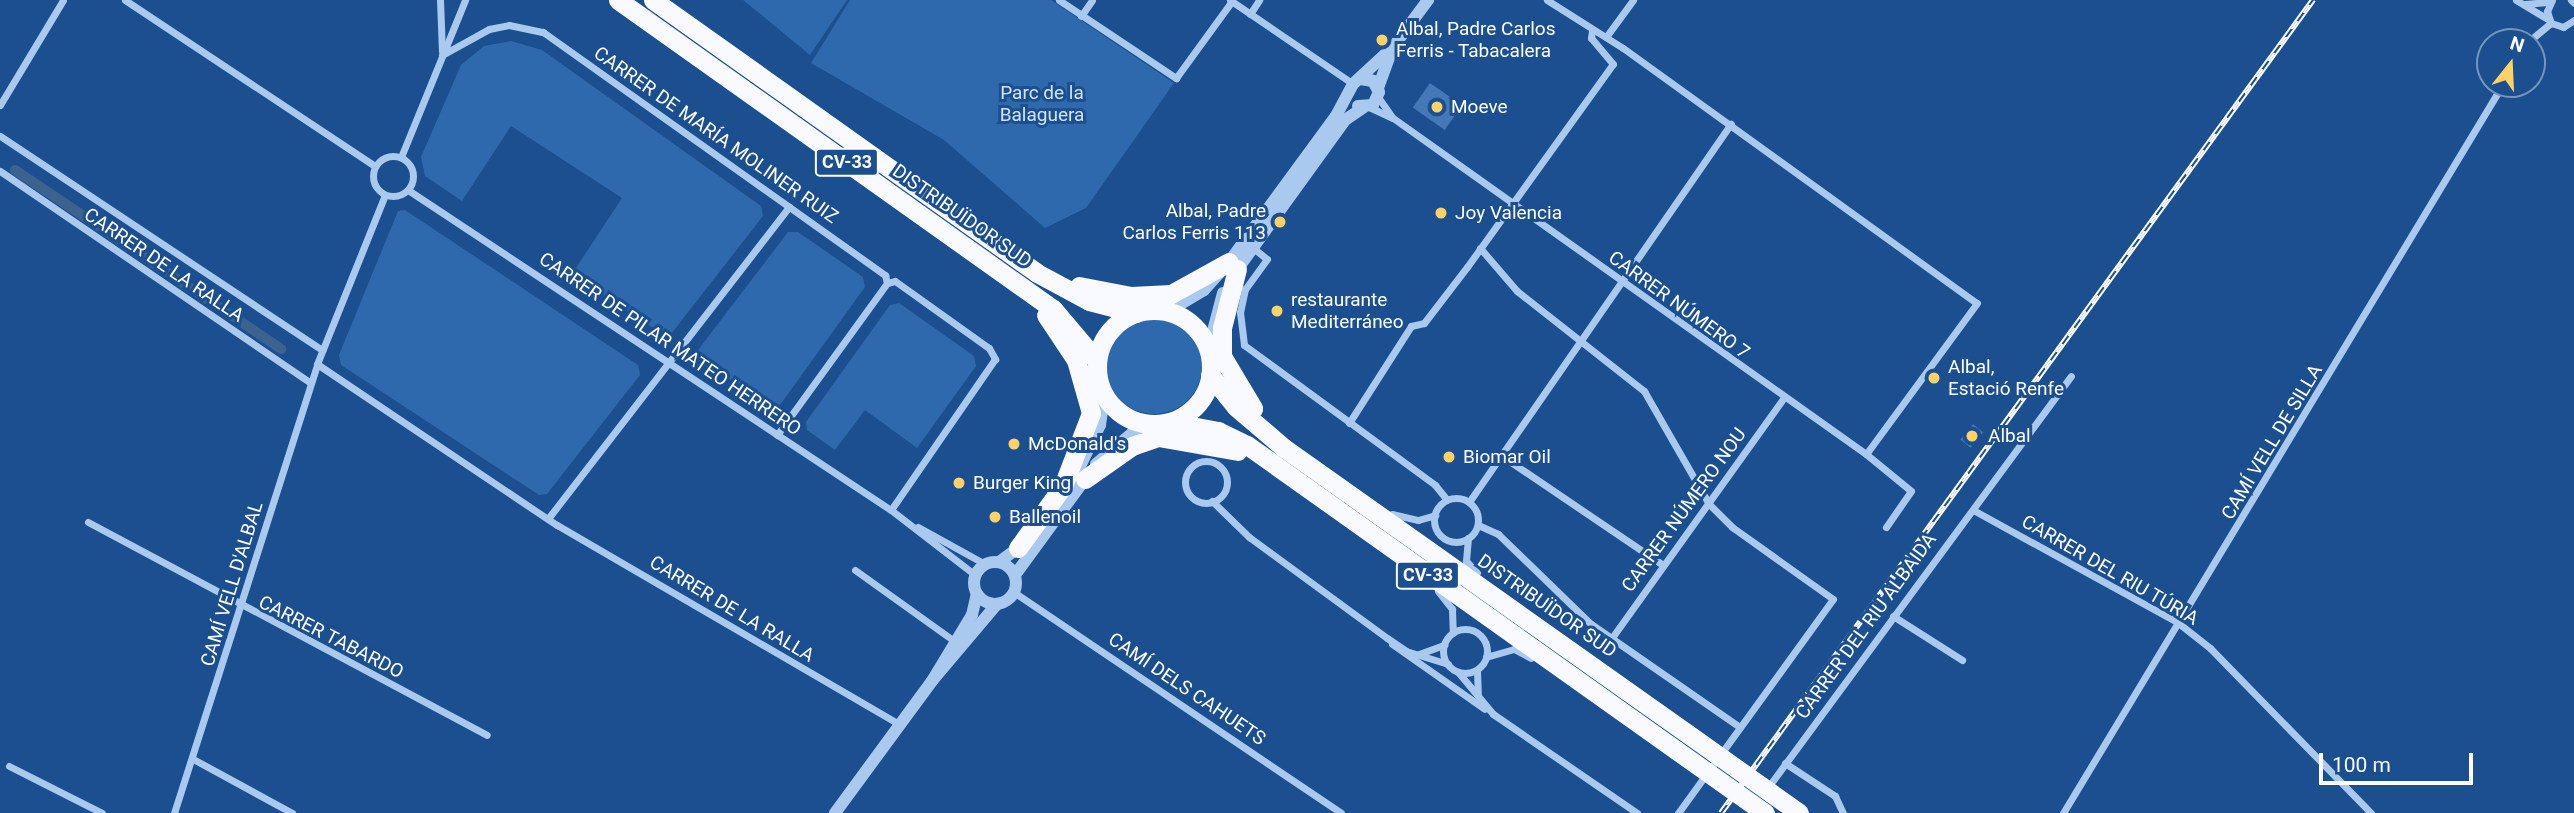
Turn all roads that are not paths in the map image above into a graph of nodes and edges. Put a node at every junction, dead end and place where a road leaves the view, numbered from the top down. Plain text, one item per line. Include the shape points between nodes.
1 (63, 0) edge
2 (125, 0) edge
3 (440, 0) edge
4 (466, 0) edge
5 (618, 0) edge
6 (653, 0) edge
7 (1059, 0) edge
8 (1092, 0) edge
9 (1259, 0) edge
10 (1428, 0) edge
11 (1547, 0) edge
12 (1633, 0) edge
13 (1231, 1) edge
14 (2552, 1) edge
15 (2518, 2) edge
16 (1250, 13) junction
17 (1081, 16) junction
18 (2574, 20) edge
19 (2550, 21) junction
20 (2543, 28) edge
21 (1592, 32) junction
22 (1606, 37) junction
23 (1394, 47) junction
24 (442, 55) junction
25 (1354, 86) junction
26 (1378, 92) junction
27 (2495, 98) edge
28 (0, 105) edge
29 (1366, 107) junction
30 (1393, 118) junction
31 (1731, 124) junction
32 (0, 135) edge
33 (401, 157) junction
34 (375, 166) junction
35 (0, 171) edge
36 (408, 190) junction
37 (385, 195) junction
38 (1512, 205) junction
39 (789, 207) junction
40 (1252, 247) junction
41 (1480, 248) junction
42 (1233, 266) junction
43 (1037, 273) junction
44 (887, 283) junction
45 (1624, 285) junction
46 (1032, 293) junction
47 (1167, 312) junction
48 (1135, 313) junction
49 (1584, 343) junction
50 (322, 350) junction
51 (1208, 350) junction
52 (1097, 361) junction
53 (669, 362) junction
54 (317, 364) junction
55 (1210, 375) junction
56 (2071, 376) dead end
57 (311, 383) junction
58 (1104, 395) junction
59 (1783, 400) junction
60 (1170, 422) junction
61 (1144, 423) junction
62 (1349, 423) junction
63 (777, 435) junction
64 (1866, 454) junction
65 (1279, 456) junction
66 (1502, 456) junction
67 (1085, 479) junction
68 (1345, 491) junction
69 (1447, 500) junction
70 (1212, 501) junction
71 (1469, 502) junction
72 (1709, 504) junction
73 (891, 510) junction
74 (1975, 511) junction
75 (1435, 515) junction
76 (550, 516) junction
77 (1344, 517) junction
78 (88, 522) dead end
79 (914, 526) junction
80 (1478, 526) junction
81 (1886, 527) dead end
82 (1468, 538) junction
83 (1018, 548) junction
84 (999, 562) junction
85 (985, 564) junction
86 (1663, 565) junction
87 (855, 570) dead end
88 (975, 575) junction
89 (1015, 575) junction
90 (1015, 593) junction
91 (976, 594) junction
92 (996, 605) junction
93 (243, 609) junction
94 (1893, 617) junction
95 (2177, 622) junction
96 (1453, 633) junction
97 (1387, 638) junction
98 (1611, 639) junction
99 (954, 641) junction
100 (1444, 645) junction
101 (1417, 655) junction
102 (1486, 657) junction
103 (1962, 660) dead end
104 (1448, 664) junction
105 (1594, 667) junction
106 (1477, 670) junction
107 (1458, 672) junction
108 (932, 681) junction
109 (1597, 693) junction
110 (1478, 695) junction
111 (1493, 715) junction
112 (900, 725) junction
113 (1740, 727) junction
114 (487, 735) dead end
115 (1682, 742) junction
116 (193, 759) junction
117 (1785, 763) junction
118 (9, 766) dead end
119 (102, 813) edge
120 (174, 813) edge
121 (292, 813) edge
122 (835, 813) edge
123 (1341, 813) edge
124 (1637, 813) edge
125 (1678, 813) edge
126 (1750, 813) edge
127 (1765, 813) edge
128 (1799, 813) edge
129 (1843, 813) edge
130 (2063, 813) edge
131 (2371, 813) edge

1 - 28 street
2 - 34 street
3 - 24 street
4 - 24 street
5 - 46 highway, DISTRIBUÏDOR SUD / CV-33
6 - 43 highway, DISTRIBUÏDOR SUD / CV-33
7 - 17 street
8 - 17 street
9 - 16 street
10 - 23 street
11 - 21 street
12 - 22 street
13 - 16 street
13 - 17 street via 1176,78
14 - 15 street
14 - 19 street
15 - 19 street
16 - 25 street
18 - 19 street via 2563,27
19 - 20 street
21 - 22 street
21 - 38 street via 1591,38 1613,64
22 - 31 street
23 - 25 street
23 - 26 street
24 - 33 street
24 - 39 street, CARRER DE MARÍA MOLINER RUIZ via 489,29 509,25 543,32
25 - 26 street
25 - 29 street
25 - 42 street
26 - 29 street
26 - 30 street, CARRER NÚMERO 7
27 - 95 street, CAMÍ VELL DE SILLA via 2228,546
29 - 30 street, CARRER NÚMERO 7
29 - 40 street via 1345,120
30 - 38 street, CARRER NÚMERO 7
31 - 45 street
31 - 64 street via 1977,303
32 - 50 street
33 - 34 street via 383,158
33 - 36 street via 413,172
34 - 37 street via 373,183
35 - 57 street, CARRER DE LA RALLA
36 - 37 street
36 - 53 street, CARRER DE PILAR MATEO HERRERO
37 - 50 street, CAMÍ VELL D'ALBAL
38 - 41 street
38 - 45 street, CARRER NÚMERO 7
39 - 44 street, CARRER DE MARÍA MOLINER RUIZ via 885,275
39 - 53 street
40 - 42 street
40 - 62 street via 1266,259 1245,289 1240,312 1244,345
41 - 49 street via 1517,291
41 - 62 street via 1424,323 1411,326
42 - 43 highway via 1184,290 1152,297 1097,291
42 - 47 street
42 - 51 street
42 - 65 highway via 1222,356
43 - 48 highway, DISTRIBUÏDOR SUD / CV-33 via 1089,301
44 - 63 street
44 - 73 street, CARRER DE MARÍA MOLINER RUIZ via 895,281 989,348 995,359
45 - 49 street
45 - 59 street, CARRER NÚMERO 7
46 - 52 highway, DISTRIBUÏDOR SUD / CV-33 via 1073,329
46 - 83 highway via 1076,360 1091,412 1063,486
47 - 48 highway, CV-33
47 - 51 highway via 1192,326
48 - 52 highway via 1109,331
49 - 66 street
49 - 72 street via 1644,391
50 - 54 street, CAMÍ VELL D'ALBAL
51 - 55 highway
52 - 58 highway, CV-33
53 - 63 street, CARRER DE PILAR MATEO HERRERO
53 - 76 street
54 - 57 street, CAMÍ VELL D'ALBAL
54 - 76 street, CARRER DE LA RALLA
55 - 60 highway via 1197,404
55 - 65 highway, DISTRIBUÏDOR SUD / CV-33
56 - 74 street, CARRER DEL RIU ALBAIDA
57 - 93 street, CAMÍ VELL D'ALBAL
58 - 61 highway via 1128,418
58 - 83 street via 1100,425 1079,471 1049,518
59 - 64 street, CARRER NÚMERO 7
59 - 72 street, CARRER NÚMERO NOU
60 - 61 highway, CV-33
60 - 65 highway, DISTRIBUÏDOR SUD / CV-33 via 1218,431
61 - 67 street via 1110,448
62 - 69 street via 1435,485
63 - 73 street, CARRER DE PILAR MATEO HERRERO
64 - 81 street, CARRER NÚMERO 7 via 1911,491
65 - 67 highway via 1158,437 1132,446
65 - 68 highway, DISTRIBUÏDOR SUD / CV-33
65 - 77 highway, DISTRIBUÏDOR SUD / CV-33
66 - 71 street
66 - 86 street
67 - 89 street
68 - 75 street via 1405,519
68 - 105 highway, DISTRIBUÏDOR SUD / CV-33
69 - 71 street
69 - 75 street
70 - 70 street via 1225,491 1227,479 1217,464 1200,461 1189,469 1185,487 1199,502
70 - 97 street via 1248,537
71 - 80 street
72 - 86 street, CARRER NÚMERO NOU
72 - 113 street via 1778,563 1833,599
73 - 79 street, CARRER DE PILAR MATEO HERRERO
74 - 94 street, CARRER DEL RIU ALBAIDA
74 - 95 street, CARRER DEL RIU TÚRIA
75 - 82 street via 1441,536 1454,542
76 - 112 street, CARRER DE LA RALLA via 557,525
77 - 96 street via 1441,594 1452,609
77 - 109 highway, DISTRIBUÏDOR SUD / CV-33
78 - 93 street, CARRER TABARDO
79 - 85 street, CARRER DE PILAR MATEO HERRERO
79 - 88 street, CARRER DE PILAR MATEO HERRERO
80 - 82 street
80 - 98 street via 1498,534
82 - 105 street via 1465,552 1472,570 1576,645
83 - 84 street
84 - 85 street
84 - 89 street
85 - 88 street
86 - 98 street, CARRER NÚMERO NOU
87 - 99 street
88 - 91 street
89 - 90 street
90 - 92 street
90 - 123 street, CAMÍ DELS CAHUETS
91 - 92 street
91 - 99 street via 972,615
92 - 108 street
93 - 114 street, CARRER TABARDO
93 - 116 street, CAMÍ VELL D'ALBAL
94 - 103 street
94 - 117 street, CARRER DEL RIU ALBAIDA
95 - 130 street, CAMÍ VELL DE SILLA
95 - 131 street, CARRER DEL RIU TÚRIA via 2210,648
96 - 100 street
96 - 102 street via 1478,634
97 - 101 street
97 - 111 street via 1397,651
98 - 113 street
99 - 108 street
100 - 101 street
100 - 104 street
101 - 104 street
102 - 106 street
102 - 109 street via 1514,649
104 - 107 street
105 - 115 highway, DISTRIBUÏDOR SUD / CV-33
106 - 107 street
106 - 110 street
107 - 110 street
108 - 112 street
109 - 115 highway, DISTRIBUÏDOR SUD / CV-33
110 - 111 street
111 - 124 street
112 - 122 street
113 - 125 street
115 - 127 highway, DISTRIBUÏDOR SUD / CV-33, bridge
115 - 128 highway, DISTRIBUÏDOR SUD / CV-33, bridge
116 - 120 street, CAMÍ VELL D'ALBAL
116 - 121 street
117 - 126 street, CARRER DEL RIU ALBAIDA
117 - 129 street via 1835,796
118 - 119 street

